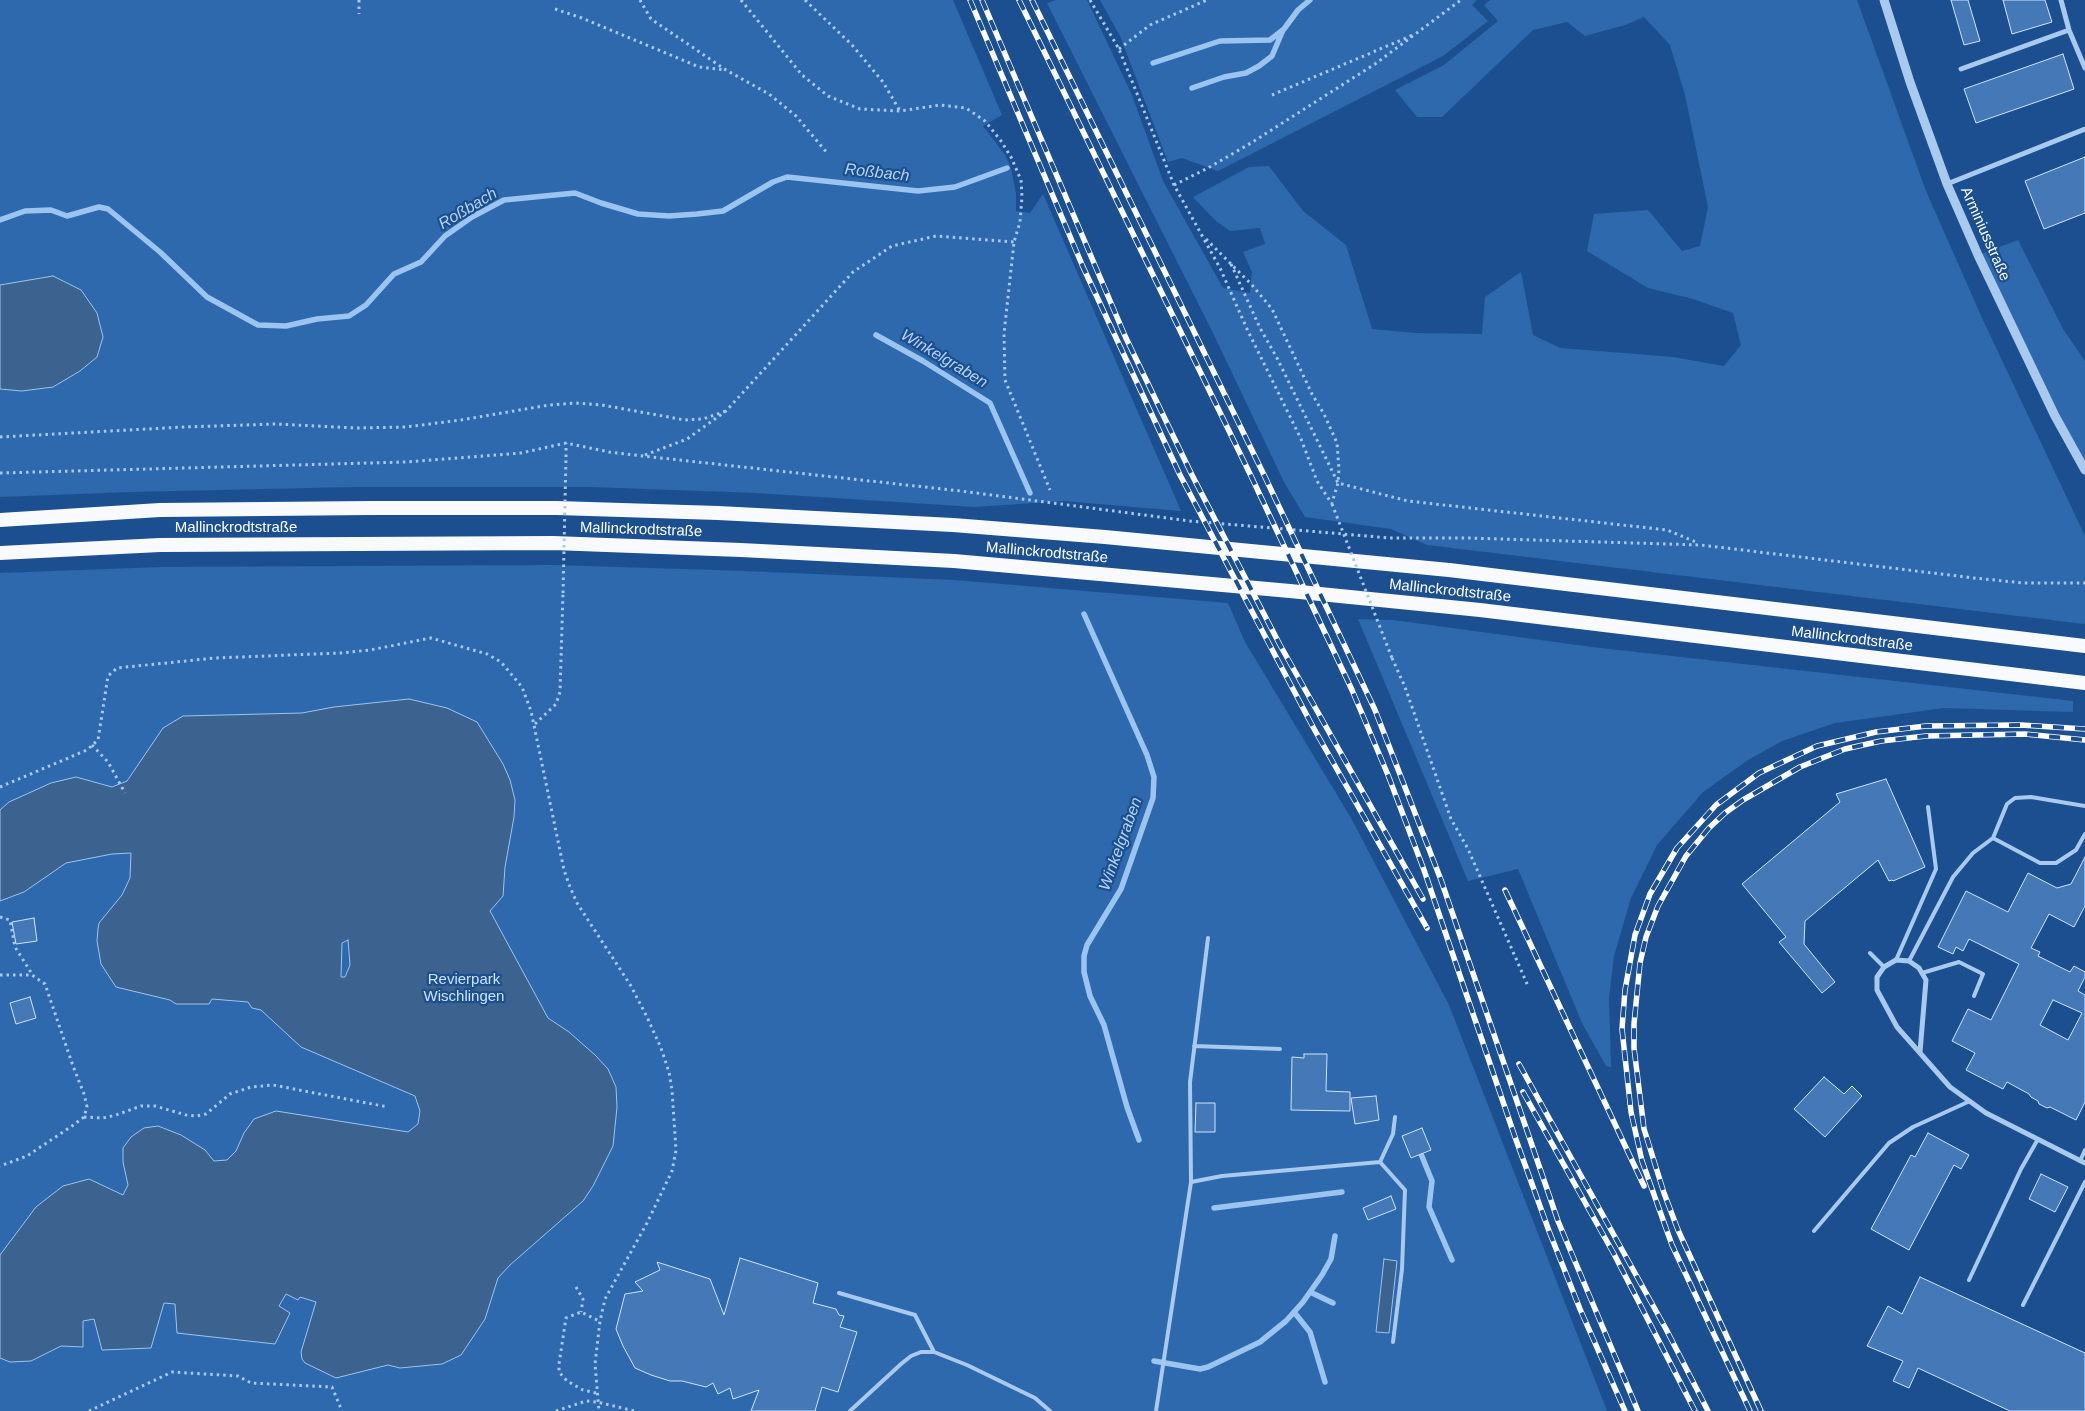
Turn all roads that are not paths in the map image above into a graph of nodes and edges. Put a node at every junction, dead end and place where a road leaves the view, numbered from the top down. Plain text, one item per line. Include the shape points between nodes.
1 (1884, 0) edge
2 (2061, 0) edge
3 (2069, 30) junction
4 (2085, 68) edge
5 (1961, 69) dead end
6 (2085, 129) edge
7 (1947, 184) junction
8 (2085, 470) edge
9 (0, 520) edge
10 (0, 553) edge
11 (2085, 646) edge
12 (2085, 683) edge
13 (2085, 806) edge
14 (1928, 807) dead end
15 (2085, 834) edge
16 (1993, 838) junction
17 (1208, 938) dead end
18 (1870, 953) dead end
19 (1896, 960) junction
20 (1908, 961) junction
21 (1884, 967) junction
22 (1922, 973) junction
23 (1974, 996) dead end
24 (1194, 1046) junction
25 (1280, 1049) dead end
26 (1920, 1052) junction
27 (1970, 1101) junction
28 (1395, 1117) dead end
29 (2038, 1139) junction
30 (2085, 1150) edge
31 (1380, 1162) junction
32 (2082, 1162) edge
33 (1191, 1182) junction
34 (2085, 1182) edge
35 (1814, 1231) dead end
36 (1970, 1280) dead end
37 (839, 1293) dead end
38 (2023, 1305) dead end
39 (1393, 1342) dead end
40 (934, 1352) junction
41 (850, 1411) edge
42 (1050, 1411) edge
43 (1156, 1411) edge

1 - 7 street, Arminiusstraße
2 - 3 street
3 - 4 street
3 - 5 street
6 - 7 street
7 - 8 street, Arminiusstraße via 2055,416
9 - 11 highway, Mallinckrodtstraße via 160,510 557,508 953,525 1448,570
10 - 12 highway, Mallinckrodtstraße via 160,545 553,543 954,561 1480,610
13 - 16 lane via 2031,797 2015,798 2007,804
14 - 19 lane via 1936,870
15 - 16 lane via 2076,850 2056,863 2040,863
16 - 20 lane via 1973,853 1953,877
17 - 24 lane
18 - 21 lane
19 - 20 street
19 - 21 street
20 - 22 street
21 - 26 street via 1877,977 1877,990 1897,1027
22 - 23 lane via 1959,962 1983,974
22 - 26 street via 1926,980
24 - 25 lane
24 - 33 lane via 1190,1082
26 - 27 street via 1950,1087
27 - 29 street via 1986,1113
27 - 35 lane via 1904,1131 1889,1143
28 - 31 lane via 1394,1134
29 - 32 street
29 - 36 lane
30 - 32 lane
31 - 33 lane via 1222,1176
31 - 39 lane via 1405,1190 1402,1268
33 - 43 lane
34 - 38 lane
37 - 40 lane via 916,1315
40 - 41 lane via 911,1356
40 - 42 lane via 1036,1398

